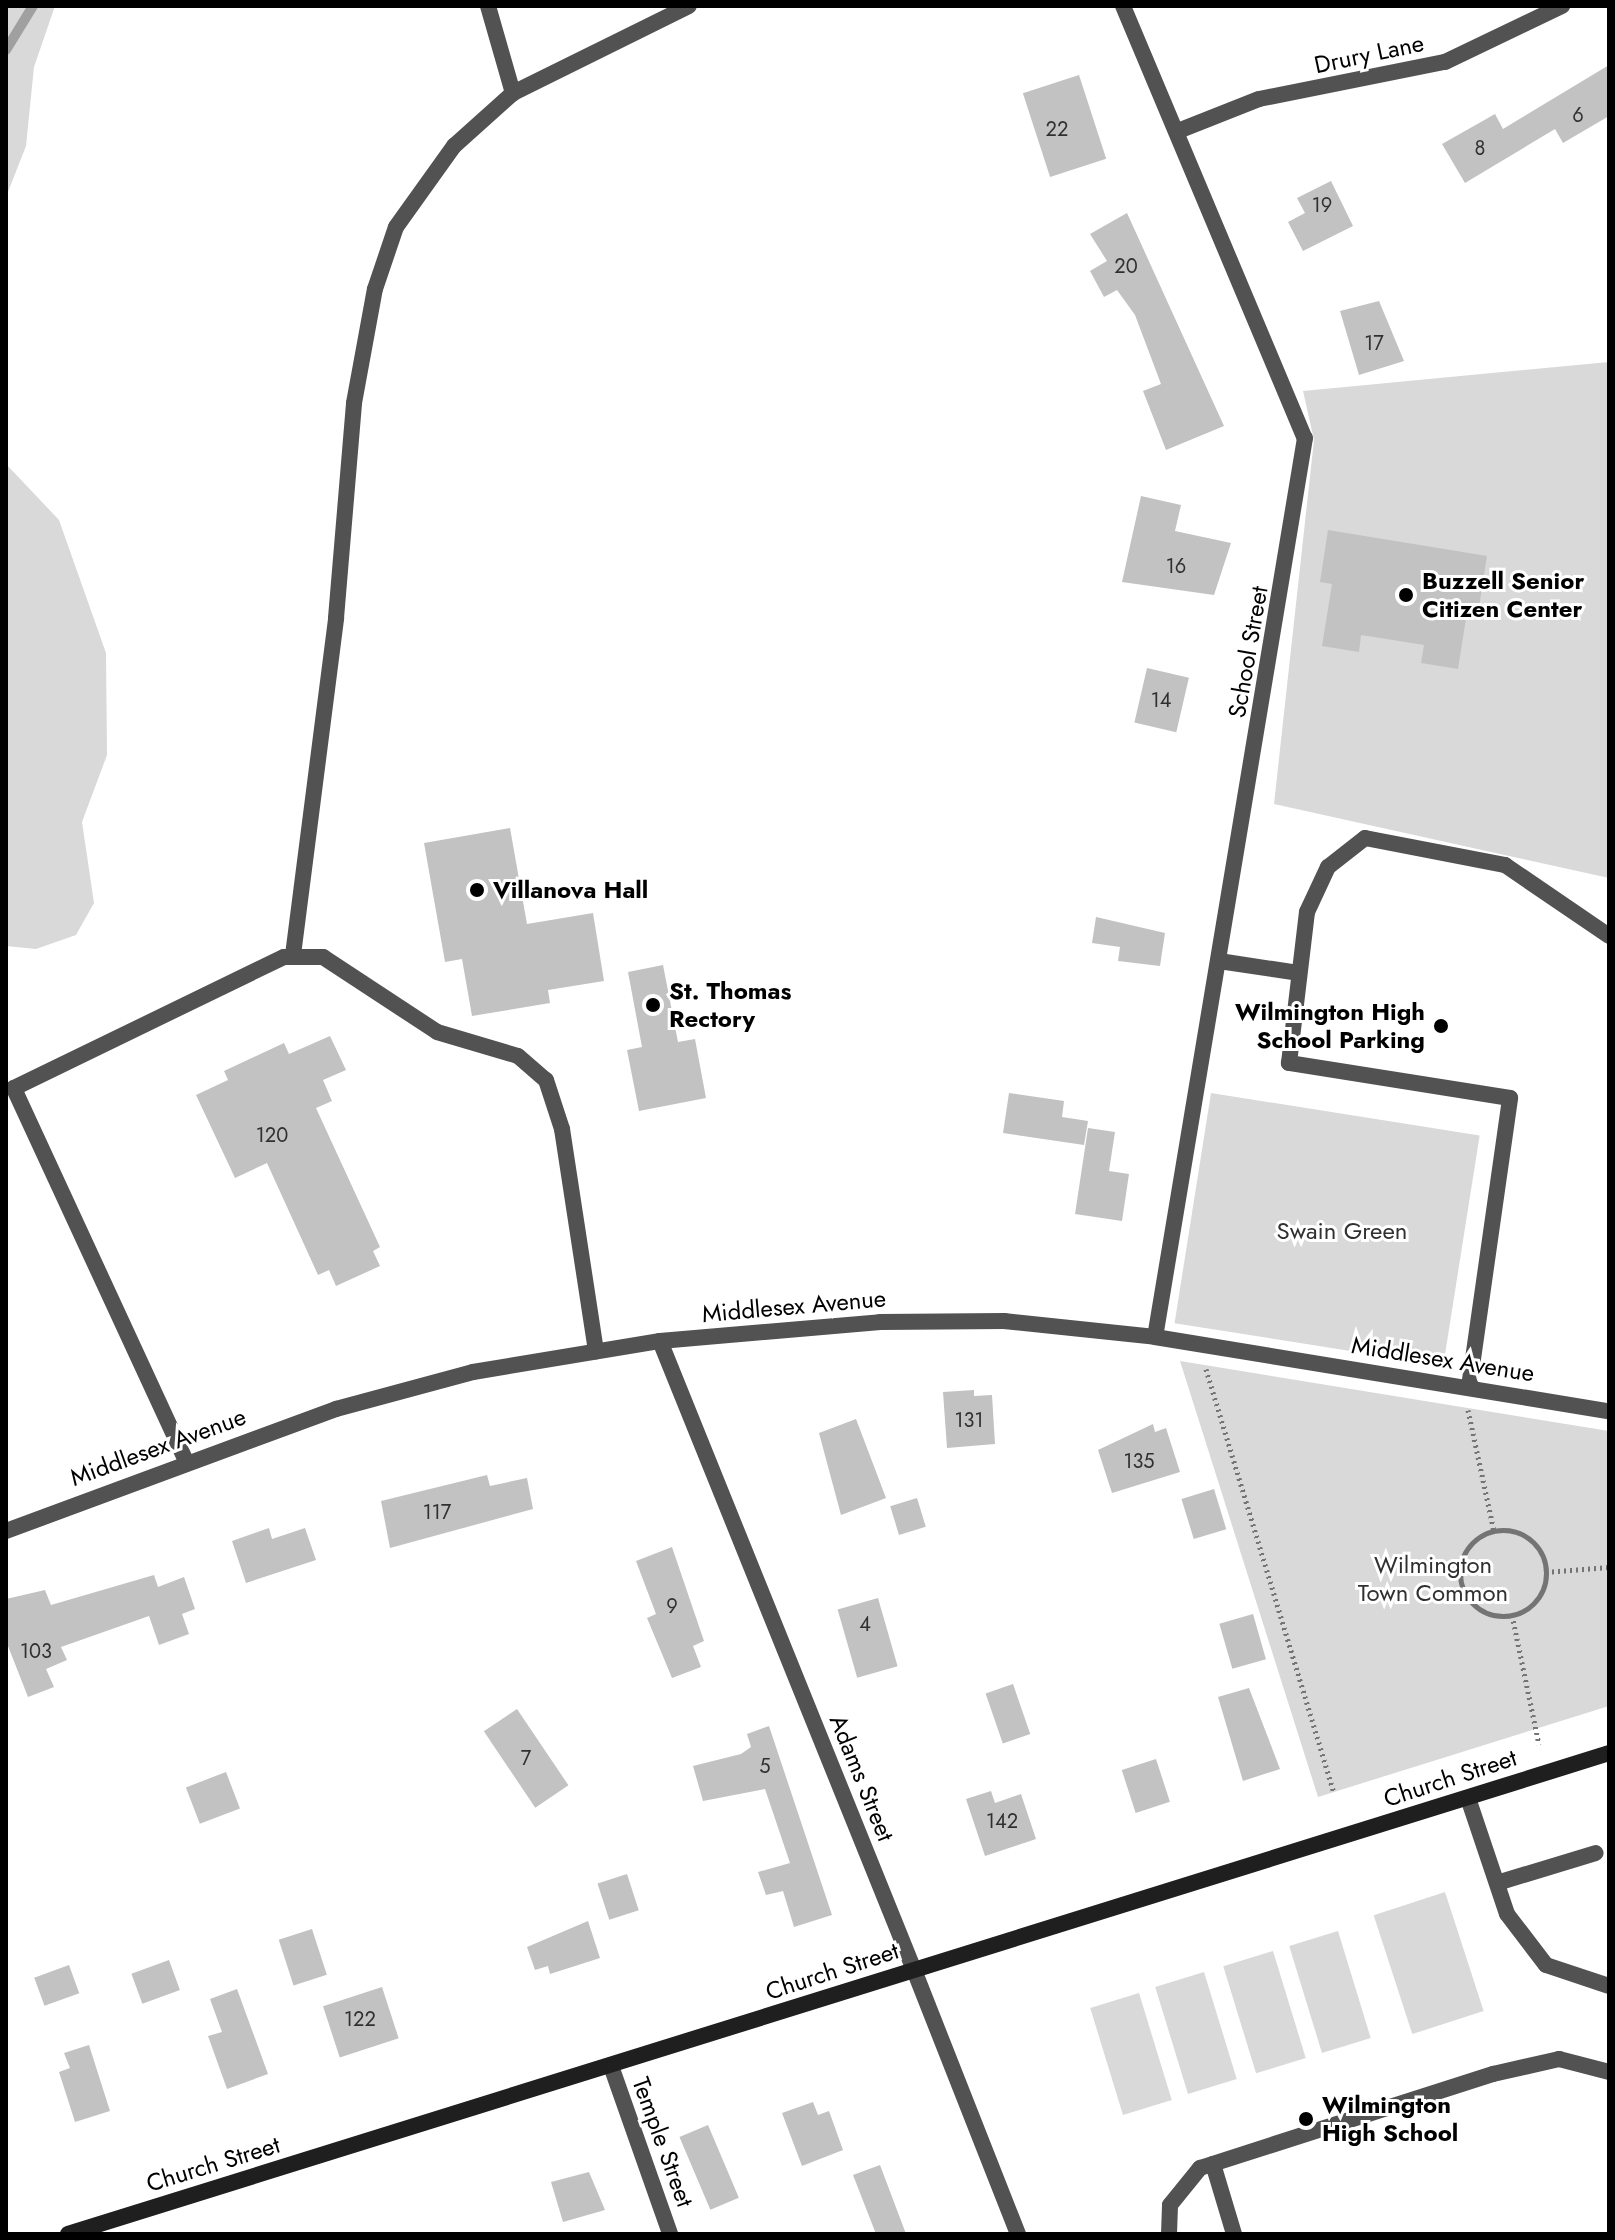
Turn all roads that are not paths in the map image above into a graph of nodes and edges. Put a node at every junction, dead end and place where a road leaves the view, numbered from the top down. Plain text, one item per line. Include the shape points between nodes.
1 (488, 6) edge
2 (689, 6) edge
3 (1123, 6) edge
4 (1562, 6) edge
5 (513, 93) junction
6 (1178, 131) junction
7 (1609, 936) edge
8 (293, 955) junction
9 (1219, 961) junction
10 (1298, 973) junction
11 (1155, 1337) junction
12 (660, 1341) junction
13 (596, 1351) junction
14 (1469, 1387) junction
15 (1609, 1411) edge
16 (186, 1461) junction
17 (6, 1531) edge
18 (1609, 1753) edge
19 (1468, 1798) junction
20 (1596, 1853) dead end
21 (1497, 1883) junction
22 (914, 1970) junction
23 (1609, 1986) edge
24 (611, 2066) junction
25 (1609, 2072) edge
26 (1213, 2164) junction
27 (68, 2234) edge
28 (670, 2234) edge
29 (1018, 2234) edge
30 (1169, 2234) edge
31 (1234, 2234) edge

1 - 5 street
2 - 5 street
3 - 6 street, School Street
4 - 6 street, Drury Lane via 1445,62 1259,99
5 - 8 street via 422,183 396,227 375,289 354,403 336,618
6 - 9 street, School Street via 1305,438
7 - 10 street via 1505,865 1365,838 1340,853 1313,897
8 - 13 street via 323,957 437,1032 518,1056 546,1080 562,1129
8 - 16 street via 14,1088
9 - 10 street
9 - 11 street, School Street
10 - 14 street via 1289,1063 1510,1098
11 - 12 street, Middlesex Avenue via 950,1319
11 - 14 street, Middlesex Avenue
12 - 13 street, Middlesex Avenue
12 - 22 street, Adams Street
13 - 16 street, Middlesex Avenue via 382,1395
14 - 15 street, Middlesex Avenue
16 - 17 street, Middlesex Avenue
18 - 19 main road, Church Street
19 - 21 street
19 - 22 main road, Church Street
20 - 21 street
21 - 23 street via 1507,1914 1546,1965
22 - 24 main road, Church Street
22 - 29 street, Adams Street
24 - 27 main road, Church Street
24 - 28 street, Temple Street
25 - 26 street via 1559,2059 1493,2074
26 - 30 street via 1200,2168 1170,2205
26 - 31 street

